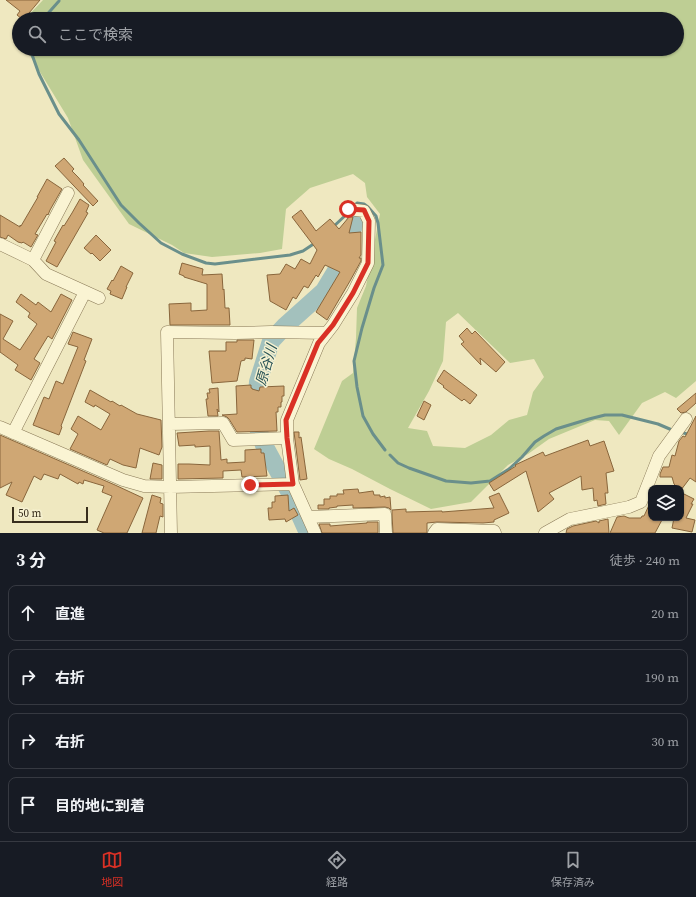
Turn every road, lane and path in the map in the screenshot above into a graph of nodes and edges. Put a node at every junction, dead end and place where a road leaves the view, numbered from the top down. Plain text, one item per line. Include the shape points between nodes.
1 (68, 193) dead end
2 (348, 209) dead end
3 (0, 244) edge
4 (33, 260) junction
5 (85, 292) junction
6 (98, 298) dead end
7 (326, 333) junction
8 (686, 419) dead end
9 (170, 424) junction
10 (0, 427) edge
11 (13, 433) junction
12 (287, 438) junction
13 (293, 484) junction
14 (170, 487) junction
15 (308, 517) junction
16 (171, 533) edge
17 (315, 533) edge
18 (386, 533) edge
19 (434, 533) edge
20 (495, 533) edge
21 (545, 533) edge

1 - 4 street
2 - 7 street via 364,210 369,221 368,263 353,293
3 - 4 street
4 - 5 street via 46,274
5 - 6 street
5 - 11 street
7 - 9 street via 167,332
7 - 12 street via 318,343 286,420
8 - 21 street via 659,456 641,502 629,507 570,519
9 - 12 street via 223,423 232,440
9 - 14 street
10 - 11 street
11 - 14 street via 123,480 144,486
12 - 13 street
13 - 14 street
13 - 15 street
14 - 16 street
15 - 17 street
15 - 18 street via 385,514
19 - 20 street via 437,529

